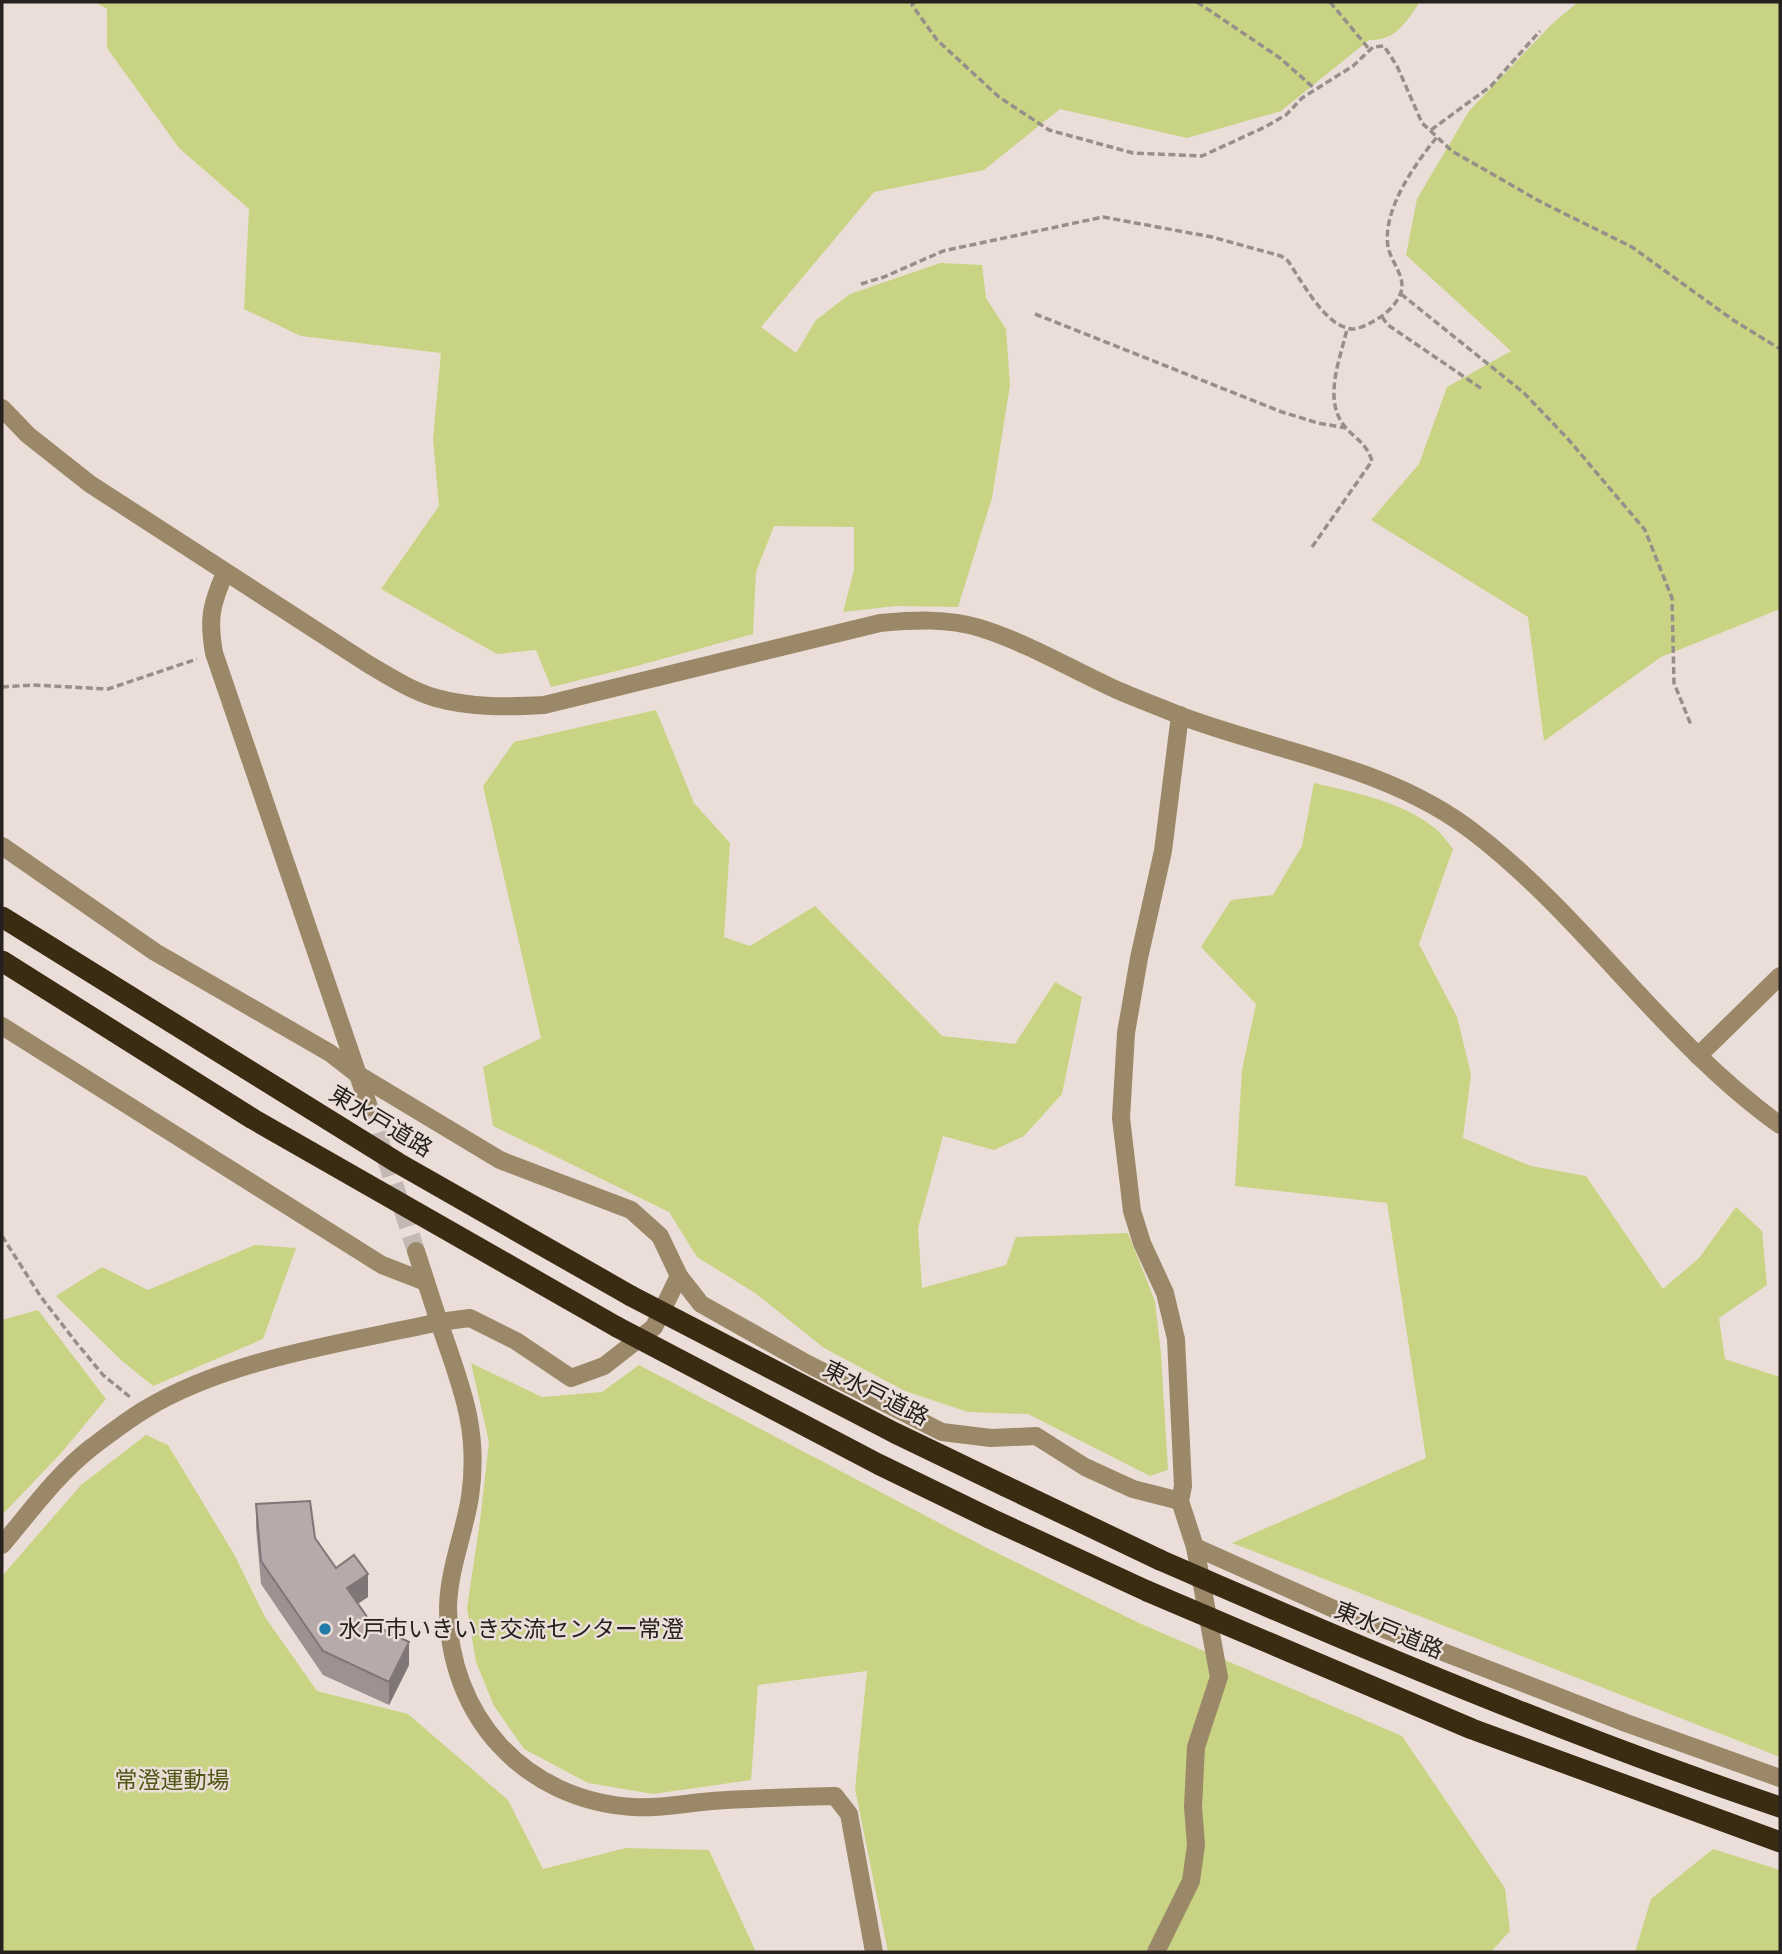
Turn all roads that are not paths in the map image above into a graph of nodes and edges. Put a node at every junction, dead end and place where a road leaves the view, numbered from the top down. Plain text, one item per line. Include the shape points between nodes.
1 (2, 408) edge
2 (225, 573) junction
3 (1180, 715) junction
4 (2, 846) edge
5 (2, 917) edge
6 (2, 961) edge
7 (1780, 976) edge
8 (2, 1026) edge
9 (1698, 1055) junction
10 (358, 1074) junction
11 (369, 1107) tunnel mouth
12 (1780, 1125) edge
13 (416, 1251) tunnel mouth
14 (679, 1276) junction
15 (426, 1282) junction
16 (439, 1322) junction
17 (1180, 1501) junction
18 (2, 1545) edge
19 (1195, 1546) junction
20 (1780, 1778) edge
21 (1780, 1807) edge
22 (1780, 1842) edge
23 (874, 1952) edge
24 (1156, 1952) edge

1 - 2 street via 90,484
2 - 3 street via 405,685 436,698 469,704 502,708 544,705 880,622 918,620 978,628 1015,640 1116,690
2 - 10 street via 209,625 214,653
3 - 9 street via 1363,773 1441,810 1526,876
3 - 17 street via 1163,851 1126,1033 1121,1118 1132,1211 1165,1293 1176,1339
4 - 10 street via 155,952
5 - 21 highway, 東水戸道路, bridge via 397,1163 631,1296 895,1433 1160,1560 1321,1630 1485,1698
6 - 22 highway, bridge via 265,1125 617,1327 878,1464 1147,1591 1472,1729
7 - 9 street
8 - 15 street via 382,1265
9 - 12 street
10 - 11 street
10 - 14 street via 500,1160 631,1210 660,1236
13 - 15 street
14 - 16 street via 654,1327 604,1366 571,1378 516,1341 470,1318
14 - 17 street via 701,1304 942,1432 991,1438 1036,1436 1085,1468 1133,1489
15 - 16 street
16 - 18 street via 268,1361 218,1376 144,1410 90,1448
16 - 23 street via 467,1406 474,1448 470,1498 451,1577 452,1641 459,1681 494,1741 524,1769 556,1789 634,1807 835,1796 849,1814
17 - 19 street
19 - 20 street via 1345,1614 1626,1724
19 - 24 street via 1219,1677 1196,1748 1196,1845 1191,1881

